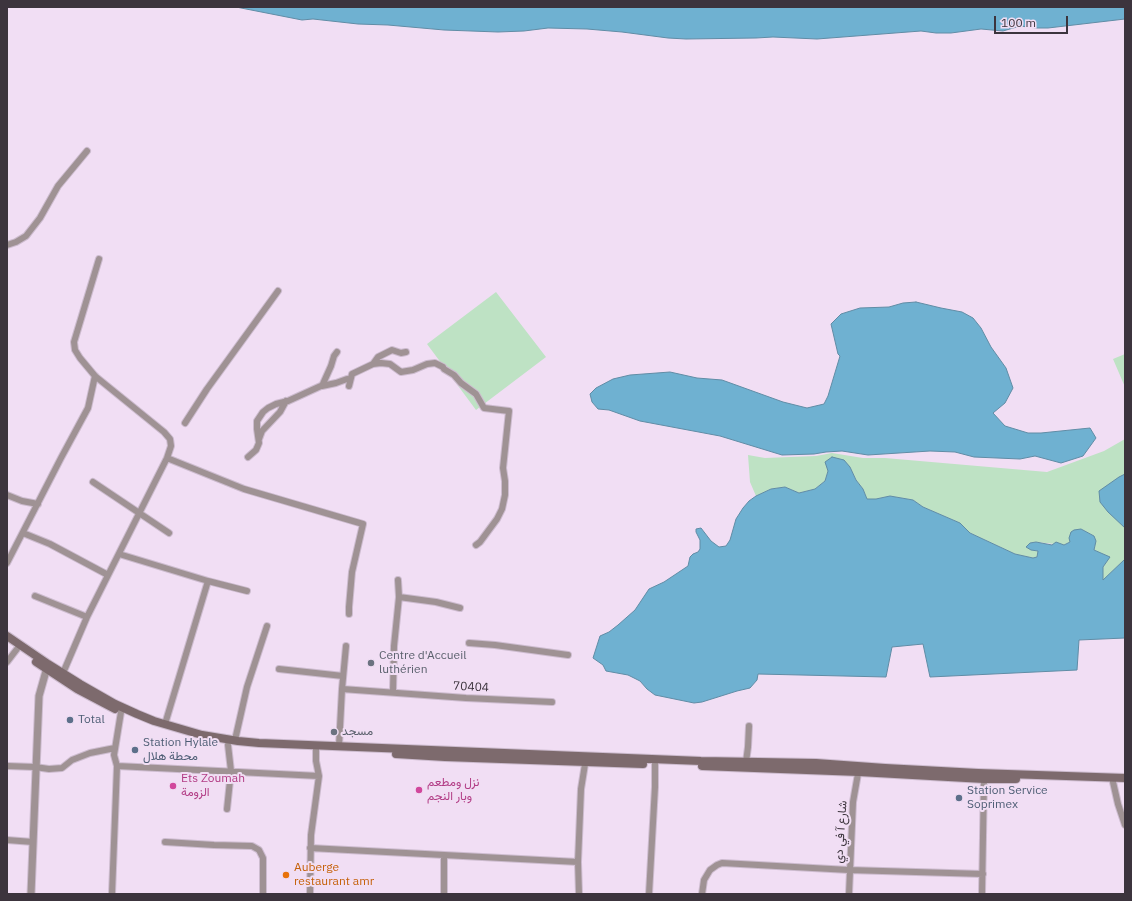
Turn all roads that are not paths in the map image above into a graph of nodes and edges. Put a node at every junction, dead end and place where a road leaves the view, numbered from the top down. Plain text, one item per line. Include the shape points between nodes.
1 (87, 151) dead end
2 (7, 245) edge
3 (99, 259) dead end
4 (278, 291) dead end
5 (337, 352) dead end
6 (406, 352) dead end
7 (374, 364) junction
8 (95, 376) junction
9 (347, 379) dead end
10 (323, 385) junction
11 (349, 386) dead end
12 (286, 401) junction
13 (185, 423) dead end
14 (259, 439) junction
15 (248, 457) dead end
16 (167, 458) junction
17 (93, 482) dead end
18 (7, 495) edge
19 (38, 504) junction
20 (140, 513) junction
21 (23, 533) junction
22 (169, 533) dead end
23 (476, 545) dead end
24 (120, 554) junction
25 (7, 563) edge
26 (108, 575) junction
27 (398, 580) dead end
28 (208, 581) junction
29 (247, 592) dead end
30 (35, 596) dead end
31 (399, 597) junction
32 (460, 608) dead end
33 (349, 614) dead end
34 (87, 617) junction
35 (267, 626) dead end
36 (7, 636) edge
37 (7, 642) edge
38 (468, 643) dead end
39 (346, 646) dead end
40 (17, 649) junction
41 (568, 655) dead end
42 (7, 662) edge
43 (47, 667) junction
44 (279, 669) dead end
45 (63, 673) junction
46 (343, 676) junction
47 (342, 689) junction
48 (392, 692) junction
49 (552, 702) dead end
50 (122, 710) junction
51 (165, 724) junction
52 (749, 726) dead end
53 (232, 742) junction
54 (339, 746) junction
55 (115, 748) junction
56 (316, 748) junction
57 (586, 759) junction
58 (746, 762) junction
59 (655, 764) junction
60 (7, 766) edge
61 (117, 766) junction
62 (36, 767) junction
63 (859, 769) junction
64 (231, 771) junction
65 (319, 776) junction
66 (1125, 778) edge
67 (984, 779) junction
68 (1113, 780) junction
69 (1125, 783) edge
70 (227, 809) dead end
71 (1125, 825) edge
72 (7, 840) edge
73 (33, 842) junction
74 (165, 842) dead end
75 (310, 848) junction
76 (444, 855) junction
77 (578, 862) junction
78 (849, 870) junction
79 (983, 874) junction
80 (31, 894) edge
81 (112, 894) edge
82 (263, 894) edge
83 (310, 894) edge
84 (444, 894) edge
85 (578, 894) edge
86 (649, 894) edge
87 (702, 894) edge
88 (849, 894) edge
89 (982, 894) edge

1 - 2 street via 58,186 40,218 26,236
3 - 8 street via 74,342 75,350
4 - 13 street
5 - 10 street
6 - 7 street via 392,350 378,357
7 - 11 street via 352,374
7 - 23 street via 390,364 401,372 435,363 476,394 484,408 509,411 503,468 505,495 502,508 497,519
8 - 16 street via 164,432 170,439 171,446
8 - 19 street via 88,408
9 - 10 street
10 - 12 street
12 - 14 street via 280,412 262,431
12 - 14 street via 263,412 257,421
14 - 15 street via 256,450
16 - 20 street
16 - 33 street via 244,489 363,524 352,572
17 - 20 street
18 - 19 street
19 - 21 street
20 - 22 street
20 - 24 street
21 - 25 street
21 - 26 street via 50,544
24 - 26 street
24 - 28 street
26 - 34 street
27 - 31 street
28 - 29 street
28 - 51 street
30 - 34 street
31 - 32 street
31 - 48 street
34 - 45 street
35 - 53 street
36 - 43 main road
37 - 40 main road
38 - 41 street
39 - 46 street
40 - 42 street
40 - 43 main road
43 - 45 main road
43 - 50 main road via 103,704
43 - 62 street via 38,696
44 - 46 street
45 - 50 main road
46 - 47 street
47 - 48 street, 70404
47 - 54 street
48 - 49 street, 70404
50 - 51 main road
50 - 53 main road via 160,728 200,739
50 - 55 street
51 - 53 main road
52 - 58 street
53 - 56 main road
53 - 64 street
54 - 56 main road
54 - 57 main road
55 - 61 street
55 - 62 street via 90,753 72,760 62,768 49,770
56 - 57 main road via 445,757
56 - 65 street
57 - 58 main road
57 - 59 main road
57 - 77 street via 581,789
58 - 63 main road via 816,763
59 - 63 main road
59 - 86 street via 656,787
60 - 62 street
61 - 64 street
61 - 81 street
62 - 73 street
63 - 67 main road
63 - 68 main road via 885,768
63 - 78 street, شارع آ في دي
64 - 65 street
64 - 70 street
65 - 75 street
66 - 68 main road
67 - 68 main road
67 - 79 street
68 - 69 main road
68 - 71 street
72 - 73 street
73 - 80 street
74 - 82 street via 252,846 259,850 263,858
75 - 76 street
75 - 83 street
76 - 77 street
76 - 84 street
77 - 85 street
78 - 79 street
78 - 87 street via 722,863 710,870 704,880
78 - 88 street, شارع آ في دي
79 - 89 street

